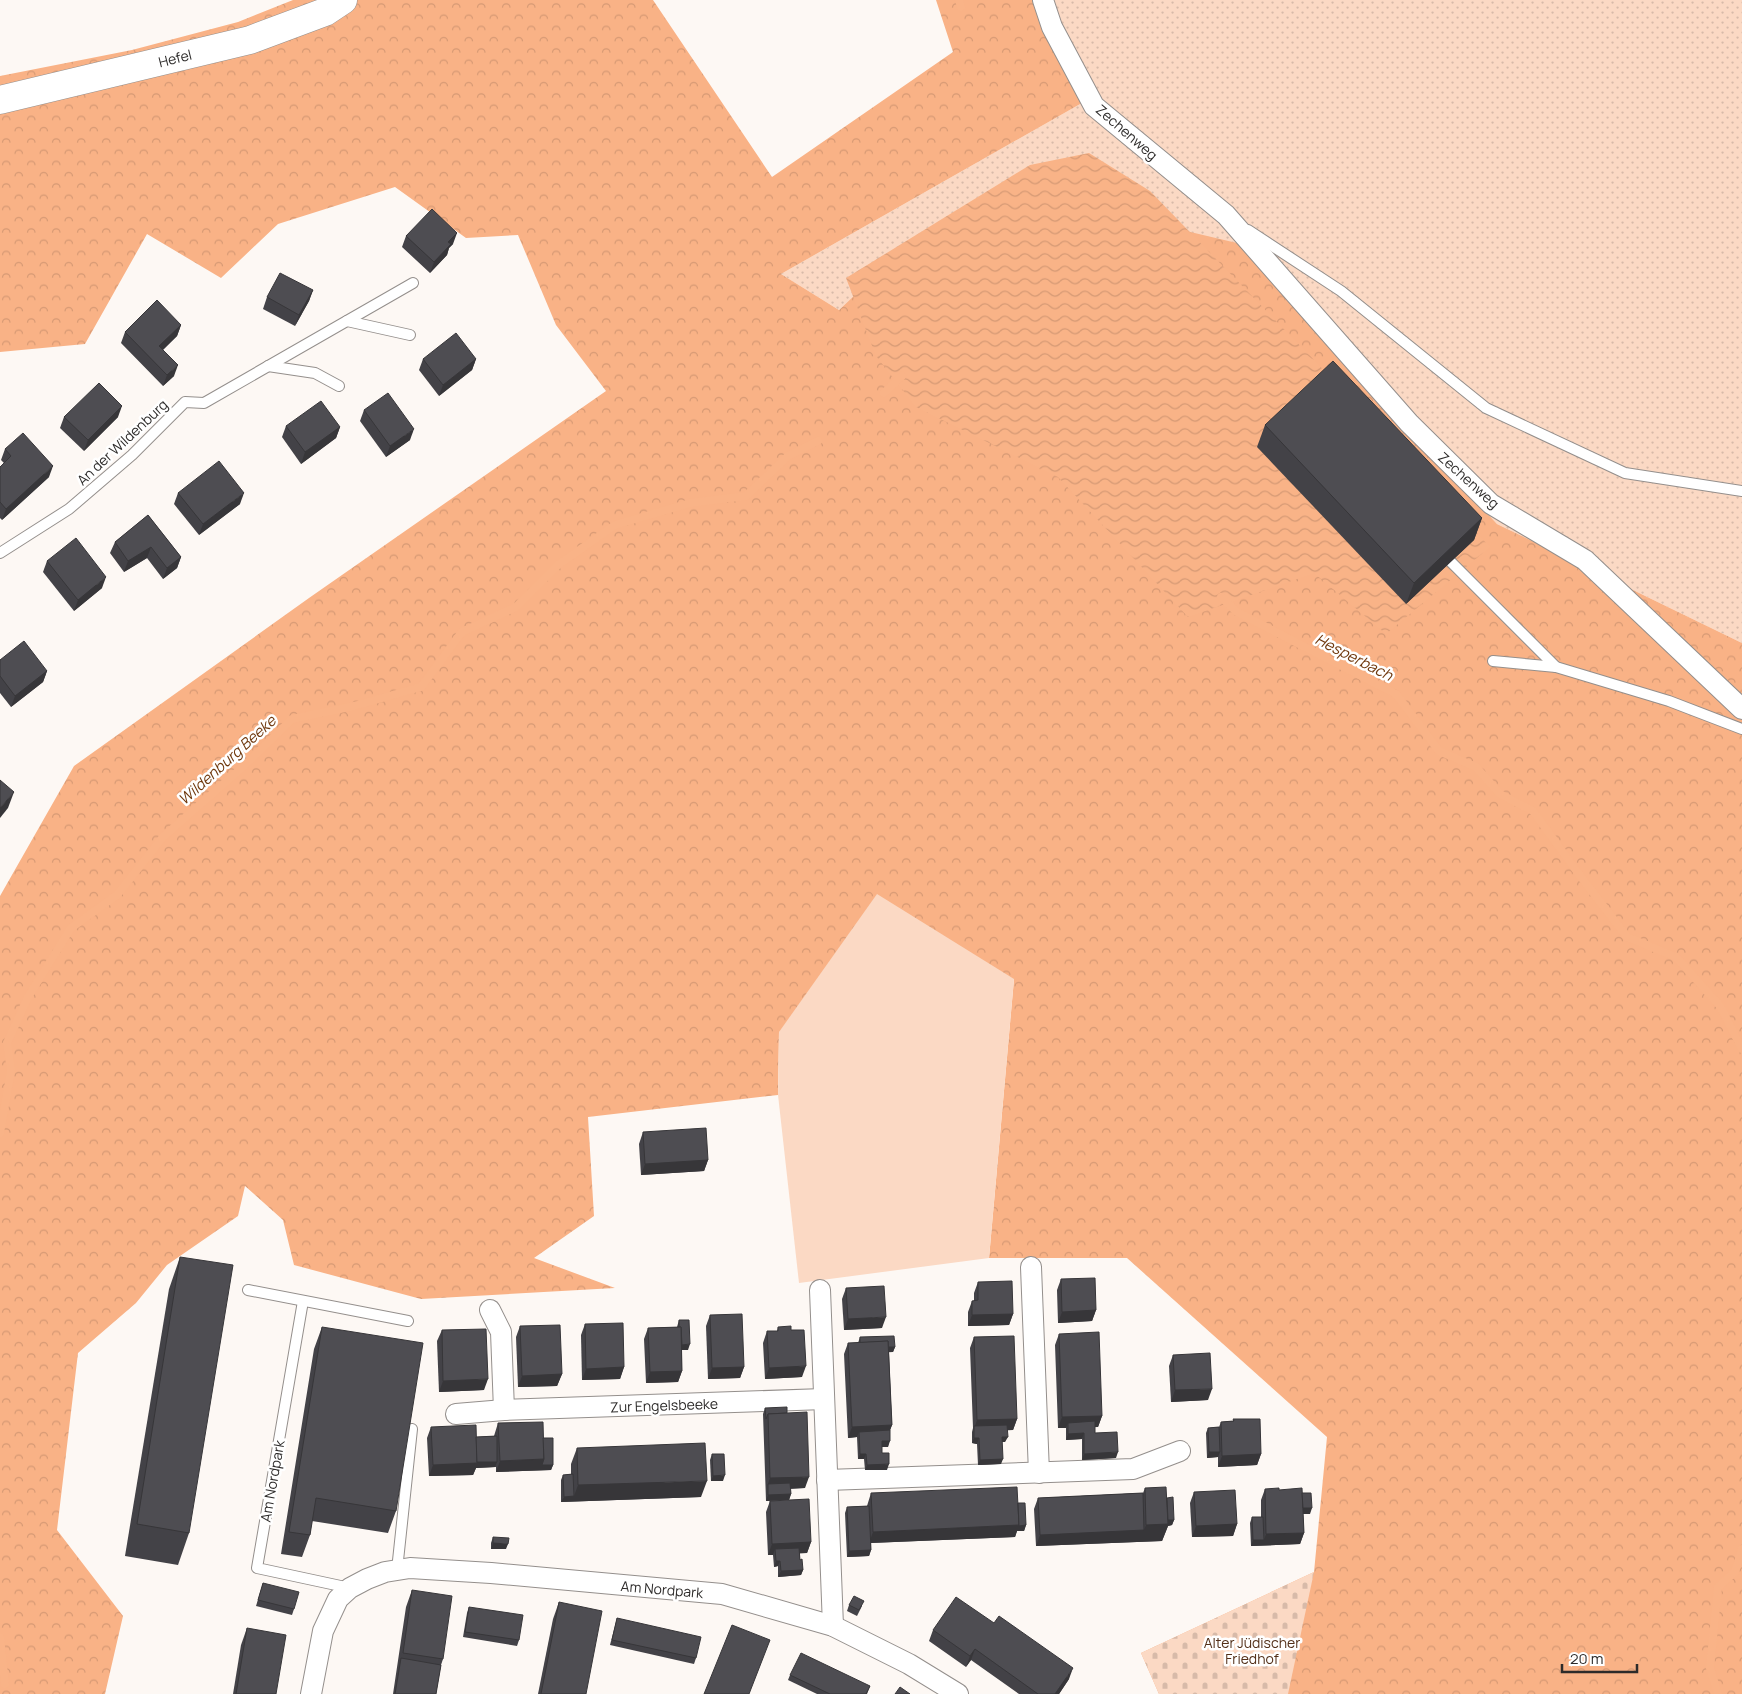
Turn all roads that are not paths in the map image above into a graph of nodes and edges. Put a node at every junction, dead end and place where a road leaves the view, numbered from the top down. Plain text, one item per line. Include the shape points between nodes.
1 (344, 0) edge
2 (1043, 0) edge
3 (0, 100) edge
4 (1226, 215) junction
5 (414, 283) dead end
6 (347, 321) junction
7 (410, 335) dead end
8 (268, 366) junction
9 (339, 386) dead end
10 (1742, 490) edge
11 (0, 553) edge
12 (1450, 562) edge
13 (1494, 661) dead end
14 (1556, 666) junction
15 (1742, 709) edge
16 (1742, 730) edge
17 (1031, 1267) dead end
18 (248, 1290) dead end
19 (820, 1290) dead end
20 (303, 1301) junction
21 (490, 1310) dead end
22 (408, 1321) dead end
23 (824, 1399) junction
24 (504, 1410) junction
25 (456, 1414) dead end
26 (412, 1429) edge
27 (1180, 1451) dead end
28 (1038, 1473) junction
29 (827, 1480) junction
30 (403, 1569) junction
31 (350, 1588) junction
32 (833, 1626) junction
33 (311, 1694) edge
34 (958, 1694) edge

1 - 3 main road, Hefel via 325,12 250,40
2 - 4 street, Zechenweg via 1052,27 1094,106
4 - 10 lane, Zechenweg via 1341,291 1486,408 1625,473
4 - 15 street, Zechenweg via 1409,424 1492,504 1585,560
5 - 6 lane, An der Wildenburg
6 - 7 lane
6 - 8 lane, An der Wildenburg
8 - 9 lane via 316,373
8 - 11 lane, An der Wildenburg via 204,403 185,402 132,455 69,509
12 - 14 lane
13 - 14 lane
14 - 16 lane via 1668,701
17 - 28 street
18 - 20 lane
19 - 23 street
20 - 22 lane
20 - 31 lane, Am Nordpark via 257,1568
21 - 24 street via 502,1332
23 - 24 street, Zur Engelsbeeke
23 - 29 street
24 - 25 street, Zur Engelsbeeke
26 - 30 lane
27 - 28 street via 1133,1469
28 - 29 street
29 - 32 street
30 - 31 street, Am Nordpark via 385,1572
30 - 32 street, Am Nordpark via 530,1576 722,1594
31 - 33 street, Am Nordpark via 338,1599 323,1631
32 - 34 street, Am Nordpark via 909,1664

